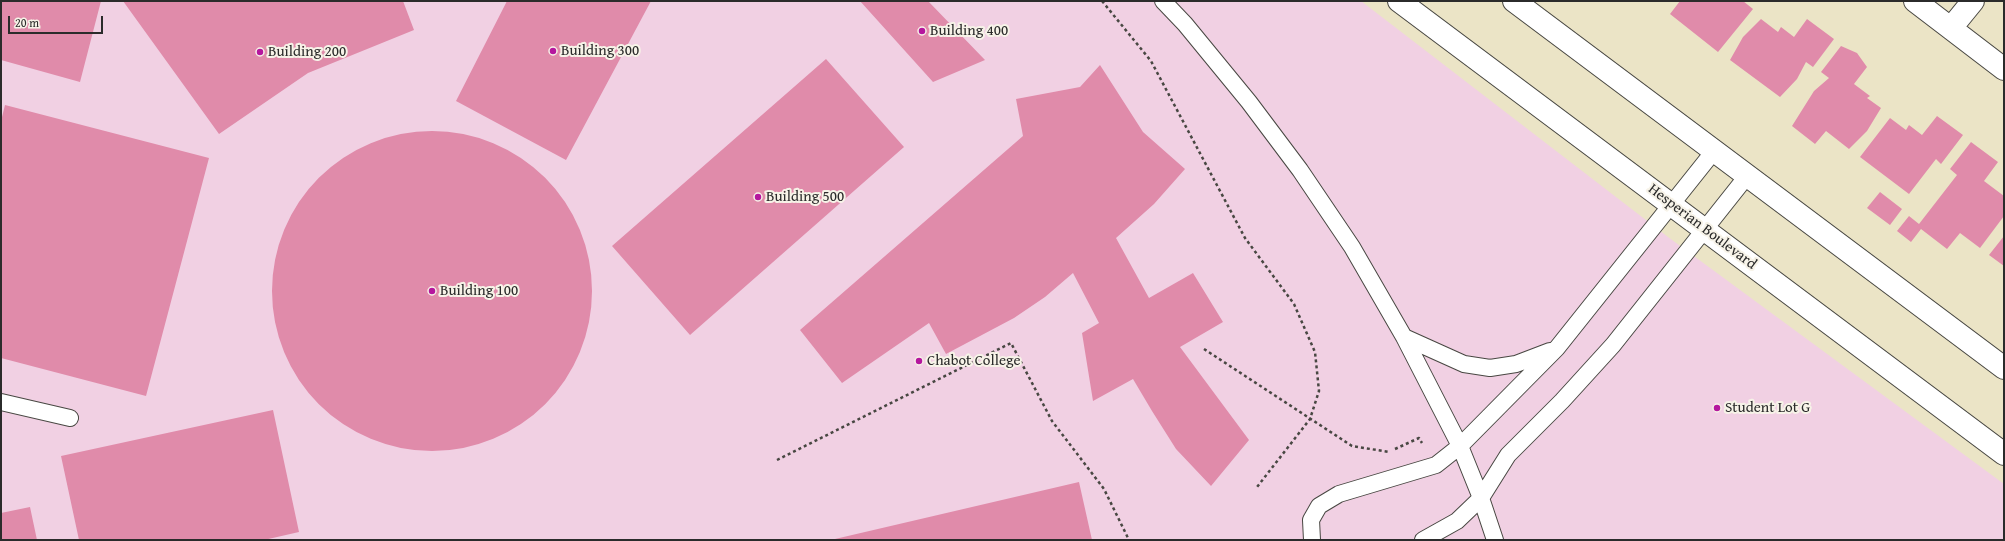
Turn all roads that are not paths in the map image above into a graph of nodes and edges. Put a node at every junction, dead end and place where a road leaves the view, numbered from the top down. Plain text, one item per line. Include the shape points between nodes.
1 (1163, 1) edge
2 (1399, 1) edge
3 (1514, 1) edge
4 (1915, 1) edge
5 (1973, 1) edge
6 (1951, 28) junction
7 (2004, 69) edge
8 (1714, 151) junction
9 (1747, 176) junction
10 (1672, 204) junction
11 (1706, 230) junction
12 (1404, 337) junction
13 (1557, 348) junction
14 (2004, 368) edge
15 (1, 402) edge
16 (70, 418) dead end
17 (1460, 446) junction
18 (2004, 454) edge
19 (1481, 498) junction
20 (1312, 540) edge
21 (1423, 540) edge
22 (1495, 540) edge

1 - 12 lane via 1249,102 1300,170 1352,246
2 - 10 main road, Hesperian Boulevard
3 - 8 main road
4 - 6 main road
5 - 6 main road
6 - 7 main road
8 - 9 main road
8 - 10 lane
9 - 11 lane
9 - 14 main road
10 - 11 main road, Hesperian Boulevard
10 - 13 lane
11 - 18 main road, Hesperian Boulevard
11 - 19 lane via 1613,345 1562,402 1508,455
12 - 13 lane via 1464,364 1490,368 1516,364
12 - 17 lane
13 - 17 lane
15 - 16 lane
17 - 19 lane
17 - 20 lane via 1436,465 1339,494 1319,506 1311,520
19 - 21 lane via 1457,521
19 - 22 lane

